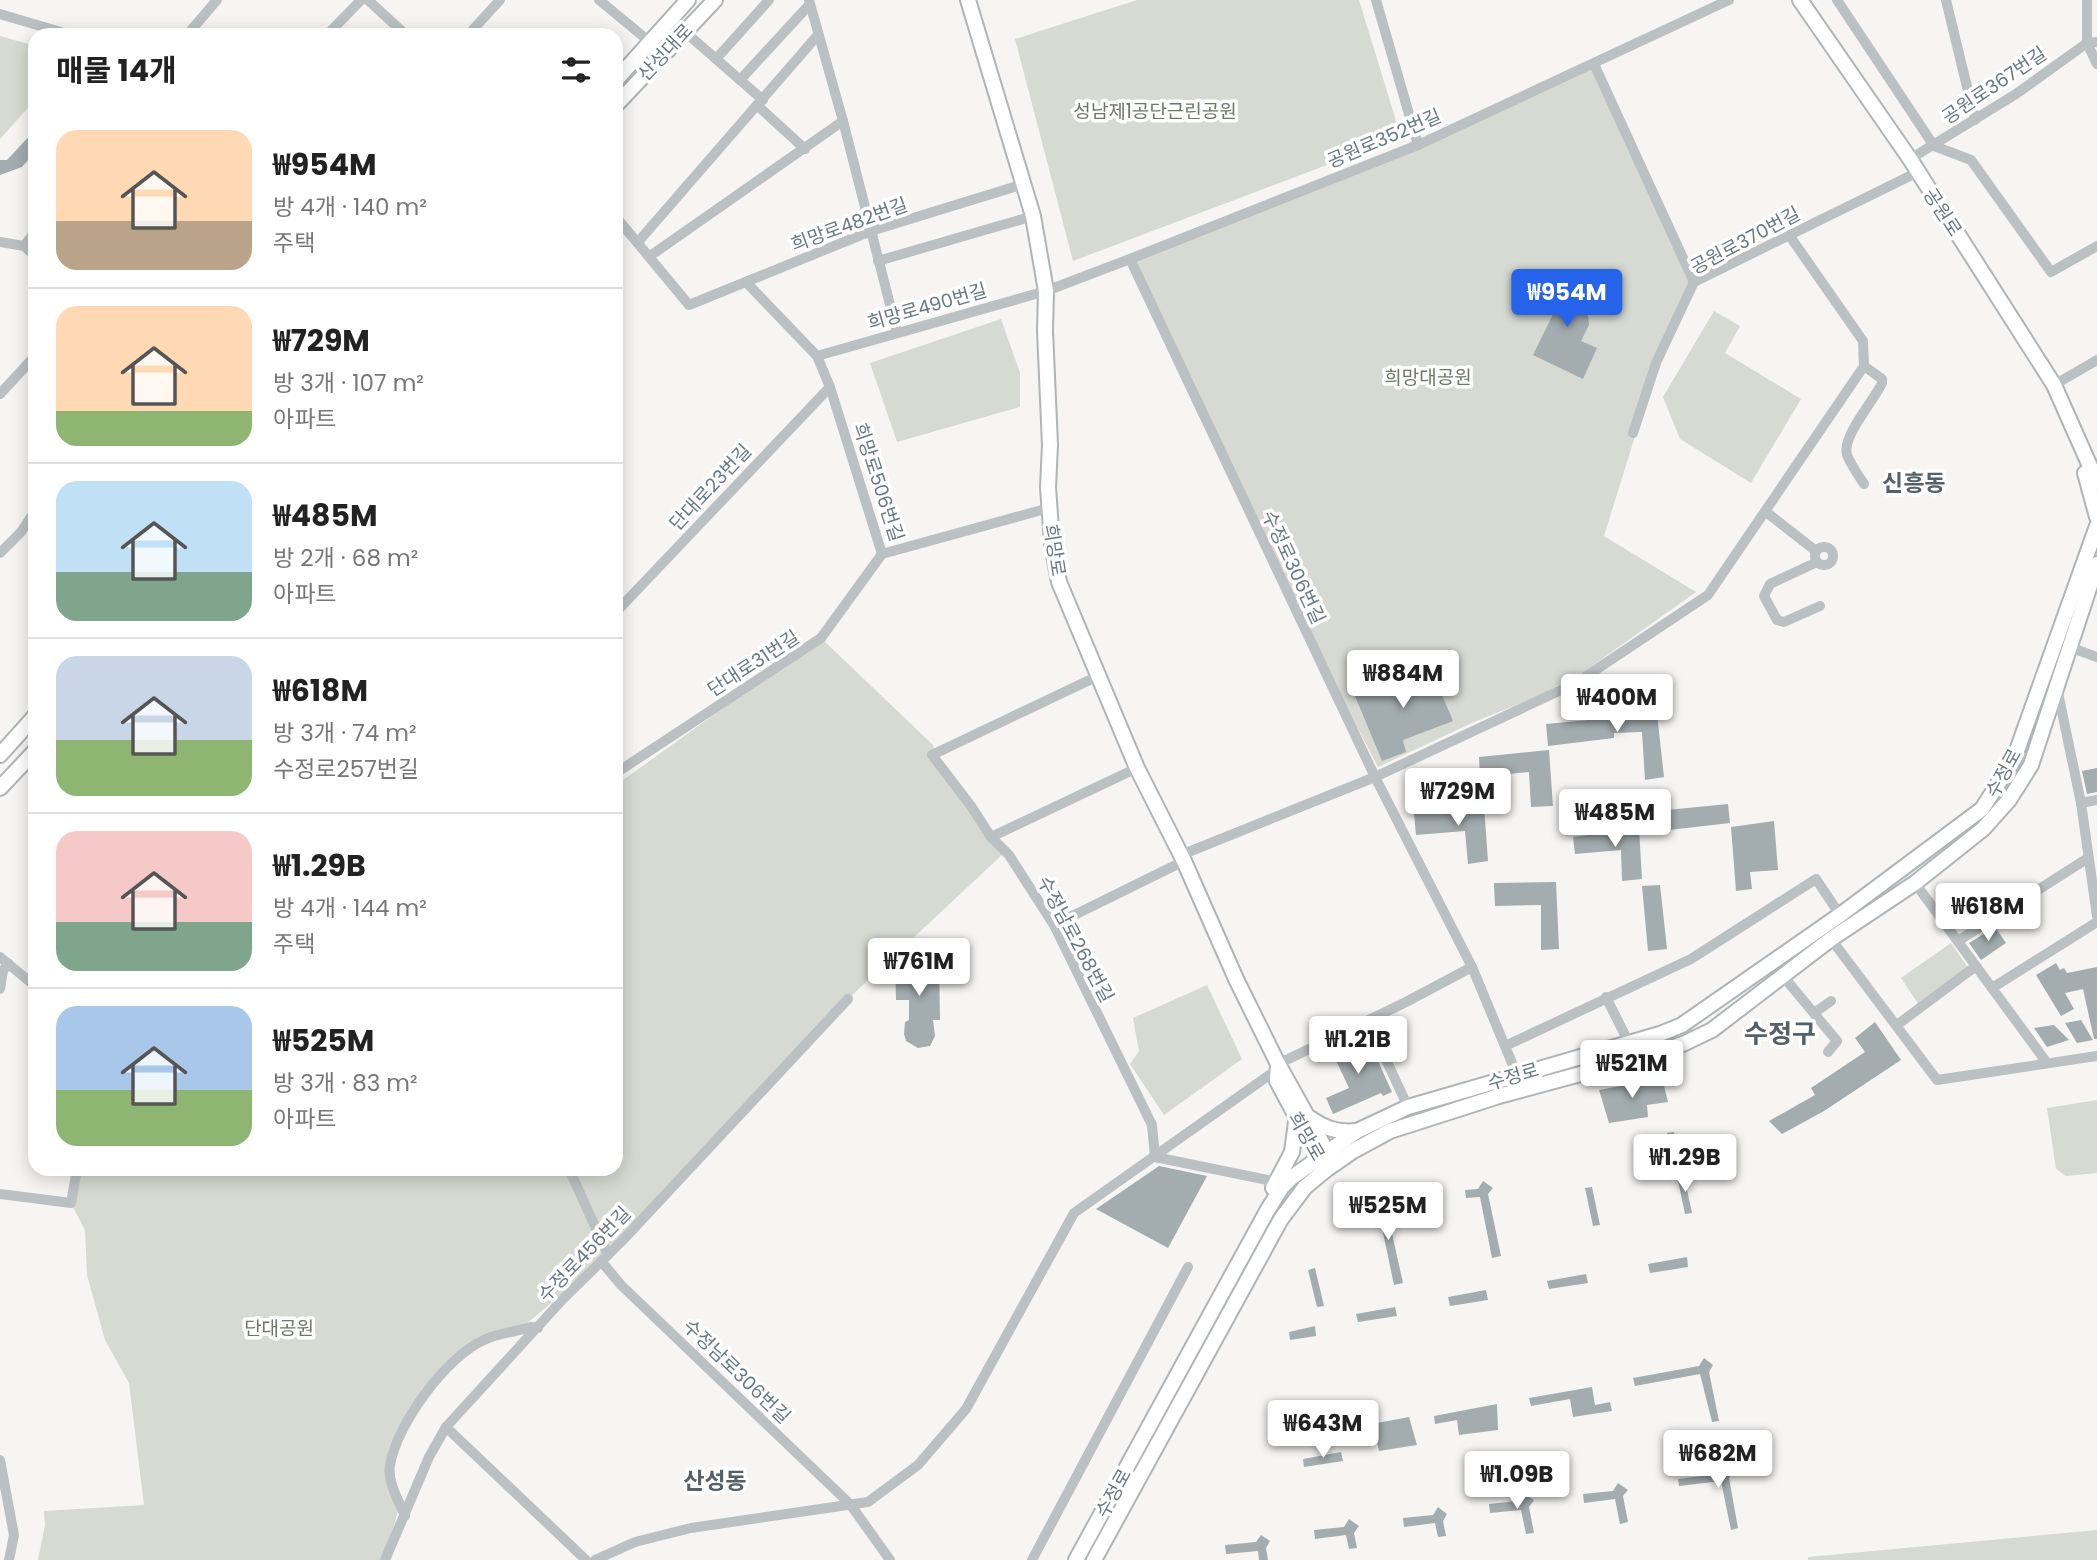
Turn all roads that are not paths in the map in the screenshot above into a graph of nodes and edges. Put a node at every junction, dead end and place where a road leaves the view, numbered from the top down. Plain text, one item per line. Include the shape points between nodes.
1 (217, 0) edge
2 (360, 0) edge
3 (368, 0) edge
4 (500, 0) edge
5 (599, 0) edge
6 (688, 0) edge
7 (715, 0) edge
8 (769, 0) edge
9 (957, 0) edge
10 (1376, 0) edge
11 (1729, 0) edge
12 (1800, 0) edge
13 (1837, 0) edge
14 (1946, 0) edge
15 (2087, 0) edge
16 (809, 2) edge
17 (971, 5) edge
18 (0, 14) edge
19 (47, 28) edge
20 (193, 28) edge
21 (334, 28) edge
22 (398, 28) edge
23 (474, 28) edge
24 (684, 32) junction
25 (817, 36) junction
26 (650, 42) junction
27 (2092, 43) edge
28 (716, 60) junction
29 (1594, 64) junction
30 (2097, 64) edge
31 (623, 72) edge
32 (740, 80) junction
33 (623, 97) edge
34 (760, 103) junction
35 (1975, 120) junction
36 (843, 121) junction
37 (1418, 145) junction
38 (1934, 146) junction
39 (805, 149) junction
40 (1910, 159) junction
41 (1918, 172) junction
42 (1024, 184) junction
43 (1033, 216) junction
44 (623, 225) edge
45 (871, 231) junction
46 (1789, 236) junction
47 (28, 241) edge
48 (0, 242) edge
49 (638, 242) junction
50 (24, 246) junction
51 (2097, 247) edge
52 (28, 250) edge
53 (650, 256) junction
54 (1130, 259) junction
55 (878, 261) junction
56 (746, 282) junction
57 (1694, 282) junction
58 (1046, 291) junction
59 (897, 332) junction
60 (817, 356) junction
61 (2097, 360) edge
62 (28, 364) edge
63 (1864, 366) junction
64 (2054, 385) junction
65 (830, 387) junction
66 (0, 394) edge
67 (2074, 430) junction
68 (1633, 433) dead end
69 (2097, 482) edge
70 (1864, 484) dead end
71 (1049, 509) junction
72 (1766, 512) junction
73 (2097, 517) edge
74 (28, 522) edge
75 (2097, 526) edge
76 (0, 553) edge
77 (882, 554) junction
78 (2097, 564) edge
79 (623, 605) edge
80 (1820, 606) dead end
81 (2069, 647) junction
82 (2097, 657) edge
83 (1098, 676) junction
84 (2057, 687) junction
85 (28, 724) edge
86 (0, 755) edge
87 (28, 758) edge
88 (623, 768) edge
89 (1137, 768) junction
90 (1375, 777) junction
91 (0, 788) edge
92 (2097, 800) edge
93 (2081, 803) junction
94 (991, 837) junction
95 (1183, 858) junction
96 (2088, 858) junction
97 (1915, 883) junction
98 (1840, 915) junction
99 (2097, 916) edge
100 (2097, 922) edge
101 (1054, 925) junction
102 (1831, 939) junction
103 (1958, 941) junction
104 (4, 960) edge
105 (1976, 966) junction
106 (1472, 967) junction
107 (1783, 976) junction
108 (28, 980) edge
109 (1992, 988) junction
110 (0, 989) edge
111 (1606, 997) junction
112 (848, 999) dead end
113 (1831, 1000) dead end
114 (1814, 1013) junction
115 (1368, 1021) junction
116 (1682, 1025) junction
117 (1897, 1025) junction
118 (1689, 1041) junction
119 (1629, 1043) junction
120 (1505, 1046) junction
121 (1828, 1052) dead end
122 (2097, 1056) edge
123 (2047, 1063) junction
124 (1278, 1066) junction
125 (1517, 1075) junction
126 (1408, 1107) junction
127 (1301, 1116) junction
128 (1357, 1131) junction
129 (1155, 1157) junction
130 (1326, 1161) junction
131 (76, 1176) edge
132 (572, 1176) edge
133 (1278, 1182) junction
134 (0, 1194) edge
135 (1262, 1219) junction
136 (605, 1258) junction
137 (1188, 1267) dead end
138 (538, 1328) junction
139 (446, 1427) junction
140 (0, 1460) edge
141 (850, 1504) junction
142 (405, 1516) junction
143 (5, 1526) edge
144 (9, 1560) edge
145 (384, 1560) edge
146 (586, 1560) edge
147 (596, 1560) edge
148 (890, 1560) edge
149 (1032, 1560) edge
150 (1076, 1560) edge
151 (1094, 1560) edge

1 - 20 street
2 - 21 street
3 - 22 street
4 - 23 street
5 - 26 street
6 - 26 main road, 산성대로
7 - 24 main road, 산성대로
8 - 28 street
9 - 17 main road
10 - 37 street
11 - 29 street, 공원로352번길
12 - 40 main road, 공원로
13 - 38 street
14 - 35 street
15 - 27 street
16 - 25 street
16 - 32 street
17 - 42 main road, 희망로
18 - 19 street
24 - 28 street
24 - 33 main road, 산성대로
25 - 34 street
25 - 36 street
26 - 31 main road, 산성대로
27 - 30 street
27 - 35 street, 공원로367번길
28 - 32 street
29 - 37 street, 공원로352번길
29 - 57 street
32 - 34 street
34 - 39 street
34 - 49 street
35 - 38 street, 공원로367번길
36 - 39 street
36 - 45 street
37 - 54 street, 공원로352번길
38 - 40 street, 공원로367번길
38 - 51 street via 1971,160 2051,272
39 - 53 street
40 - 41 main road, 공원로
41 - 46 street, 공원로370번길
41 - 64 main road, 공원로
42 - 43 main road, 희망로
42 - 45 street, 희망로482번길
43 - 55 street
43 - 58 main road, 희망로
44 - 49 street
45 - 55 street
45 - 56 street, 희망로482번길
46 - 57 street, 공원로370번길
46 - 63 street via 1863,341
47 - 50 street
48 - 50 street
49 - 53 street
50 - 52 street
53 - 56 street, 희망로482번길 via 689,305
54 - 58 street, 공원로352번길
54 - 90 street, 수정로306번길
55 - 59 street
56 - 60 street, 희망로506번길
57 - 68 street, 공원로370번길 via 1656,363
58 - 59 street, 희망로490번길
58 - 71 main road, 희망로
59 - 60 street, 희망로490번길
60 - 65 street, 희망로506번길
61 - 64 street
62 - 66 street
63 - 70 street via 1882,379 1846,447
63 - 72 street
64 - 67 main road, 공원로
65 - 77 street, 희망로506번길
65 - 79 street, 단대로23번길
67 - 69 main road, 공원로
67 - 73 main road, 공원로
71 - 77 street, 희망로506번길
71 - 83 main road, 희망로 via 1059,582
72 - 80 street via 1817,557 1770,584 1764,596 1777,620 1784,622
72 - 90 street via 1708,595 1576,683
74 - 76 street
75 - 98 main road, 수정로 via 2014,759 1992,796 1970,820
77 - 88 street, 단대로31번길 via 821,638
78 - 81 main road, 수정로
81 - 82 street
81 - 84 main road, 수정로
83 - 89 main road, 희망로
83 - 94 street, 수정남로268번길 via 932,755
84 - 93 street
84 - 97 main road, 수정로 via 2031,765 2009,800 1983,829
85 - 86 main road
87 - 91 main road
89 - 94 street
89 - 95 main road, 희망로
90 - 95 street
90 - 106 street, 수정로306번길
92 - 93 street
93 - 96 street
94 - 101 street, 수정남로268번길 via 1009,855
95 - 101 street
95 - 124 main road, 희망로
96 - 99 street
96 - 103 street
97 - 102 main road, 수정로
97 - 103 street
98 - 111 street via 1816,879 1691,959
98 - 116 main road, 수정로
100 - 109 street
101 - 129 street, 수정남로268번길 via 1152,1125
102 - 107 main road, 수정로
102 - 117 street
103 - 105 street
104 - 108 street
104 - 110 street
105 - 109 street
105 - 117 street
106 - 115 street
106 - 120 street, 수정로306번길
107 - 114 street
107 - 118 main road, 수정로 via 1712,1030
109 - 123 street
111 - 119 street
111 - 120 street
112 - 136 street, 수정로456번길
113 - 114 street
114 - 121 street via 1837,1041
115 - 124 street
115 - 126 street
116 - 118 street
116 - 119 main road, 수정로
117 - 123 street via 1937,1080
118 - 130 main road, 수정로 via 1419,1121
119 - 125 main road, 수정로
120 - 125 street, 수정로306번길
122 - 123 street
124 - 127 main road, 희망로
124 - 129 street
125 - 126 main road, 수정로
126 - 128 main road, 수정로
127 - 128 main road via 1341,1132
127 - 130 main road, 희망로
127 - 133 main road
128 - 130 main road, 수정로
129 - 133 street
129 - 141 street via 1074,1213 966,1409 926,1456 868,1502
130 - 135 main road, 수정로 via 1282,1187
130 - 151 main road, 수정로 via 1281,1219
131 - 134 street via 71,1203
132 - 136 street, 수정남로306번길
133 - 135 main road via 1267,1198
135 - 150 main road, 수정로
136 - 138 street, 수정로456번길
136 - 141 street, 수정남로306번길 via 621,1285
137 - 149 street
138 - 139 street, 수정로456번길
138 - 142 street via 484,1340 438,1375 406,1423 390,1465
139 - 142 street, 수정로456번길
139 - 146 street
140 - 143 street
141 - 147 street via 691,1528 635,1542
141 - 148 street, 수정남로306번길
142 - 145 street, 수정로456번길
143 - 144 street via 14,1535

